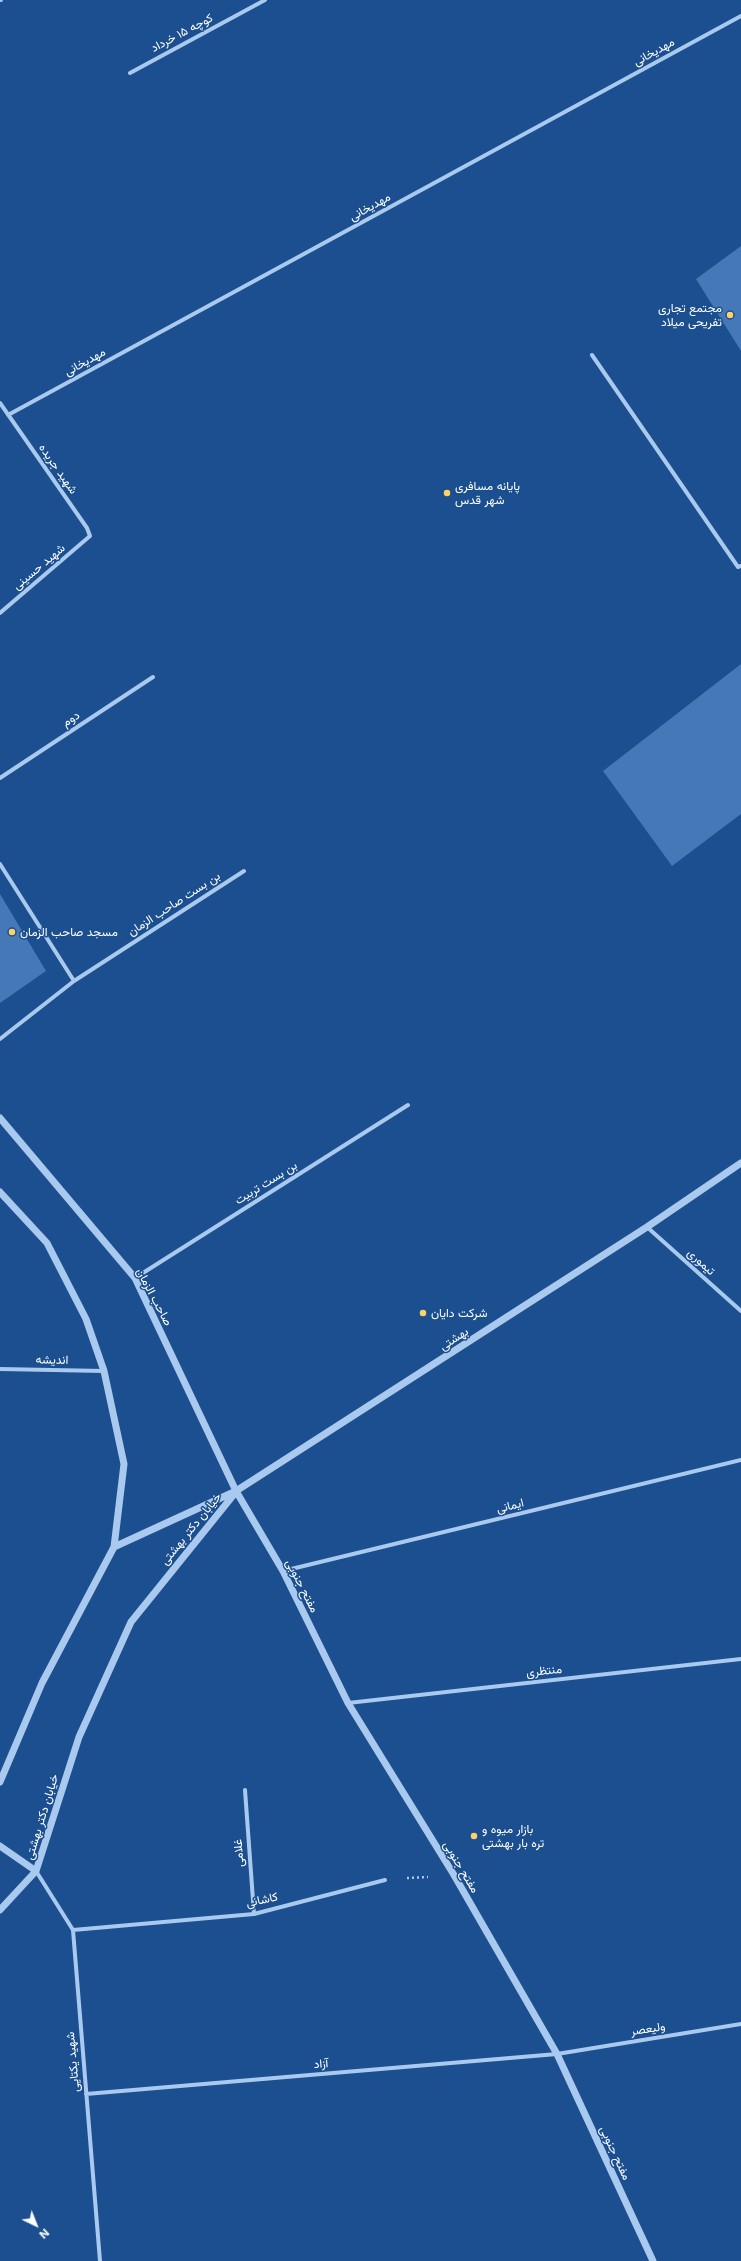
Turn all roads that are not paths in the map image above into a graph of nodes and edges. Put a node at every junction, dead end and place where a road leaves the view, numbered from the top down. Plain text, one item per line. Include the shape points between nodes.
1 (265, 0) edge
2 (741, 16) edge
3 (130, 73) dead end
4 (592, 355) dead end
5 (0, 403) edge
6 (8, 415) junction
7 (90, 536) joint
8 (741, 566) edge
9 (0, 613) edge
10 (153, 677) dead end
11 (0, 778) edge
12 (0, 864) edge
13 (244, 871) dead end
14 (74, 980) junction
15 (0, 1039) edge
16 (408, 1105) dead end
17 (0, 1118) edge
18 (741, 1163) edge
19 (0, 1192) edge
20 (647, 1227) junction
21 (135, 1278) junction
22 (741, 1311) edge
23 (0, 1369) edge
24 (104, 1371) junction
25 (741, 1460) edge
26 (236, 1491) junction
27 (114, 1547) junction
28 (283, 1571) junction
29 (741, 1659) edge
30 (348, 1703) junction
31 (0, 1782) edge
32 (245, 1790) dead end
33 (0, 1846) edge
34 (36, 1871) junction
35 (385, 1880) road end
36 (0, 1910) edge
37 (254, 1914) junction
38 (73, 1930) junction
39 (741, 2024) edge
40 (557, 2054) junction
41 (86, 2094) junction
42 (100, 2261) edge
43 (653, 2261) edge

1 - 3 street, کوچه ۱۵ خرداد
2 - 6 street, مهدیخانی
4 - 8 street via 738,567
5 - 6 street, شهید جریده
6 - 7 street, شهید جریده via 88,528
7 - 9 street, شهید حسینی
10 - 11 street, دوم
12 - 14 street
13 - 14 street, بن بست صاحب الزمان
14 - 15 street, بن بست صاحب الزمان
16 - 21 street, بن بست تربیت
17 - 21 street, صاحب الزمان
18 - 20 street, بهشتی
19 - 24 street via 47,1243 86,1319
20 - 22 street, تیموری
20 - 26 street, بهشتی
21 - 26 street, صاحب الزمان
23 - 24 street, اندیشه
24 - 27 street via 124,1464
25 - 28 street, ایمانی
26 - 27 street, خیابان دکتر بهشتی
26 - 28 street, مفتح جنوبی
26 - 34 street, خیابان دکتر بهشتی via 131,1622 79,1736
27 - 31 street via 42,1683
28 - 30 street, مفتح جنوبی
29 - 30 street, منتظری
30 - 40 street, مفتح جنوبی via 454,1875
32 - 37 street, غلامی
33 - 34 street
34 - 36 street, خیابان دکتر بهشتی
34 - 38 street, شهید یکتایی
35 - 37 street, کاشانی
37 - 38 street, کاشانی
38 - 41 street, شهید یکتایی
39 - 40 street, ولیعصر
40 - 41 street, آزاد
40 - 43 street, مفتح جنوبی
41 - 42 street, شهید یکتایی

